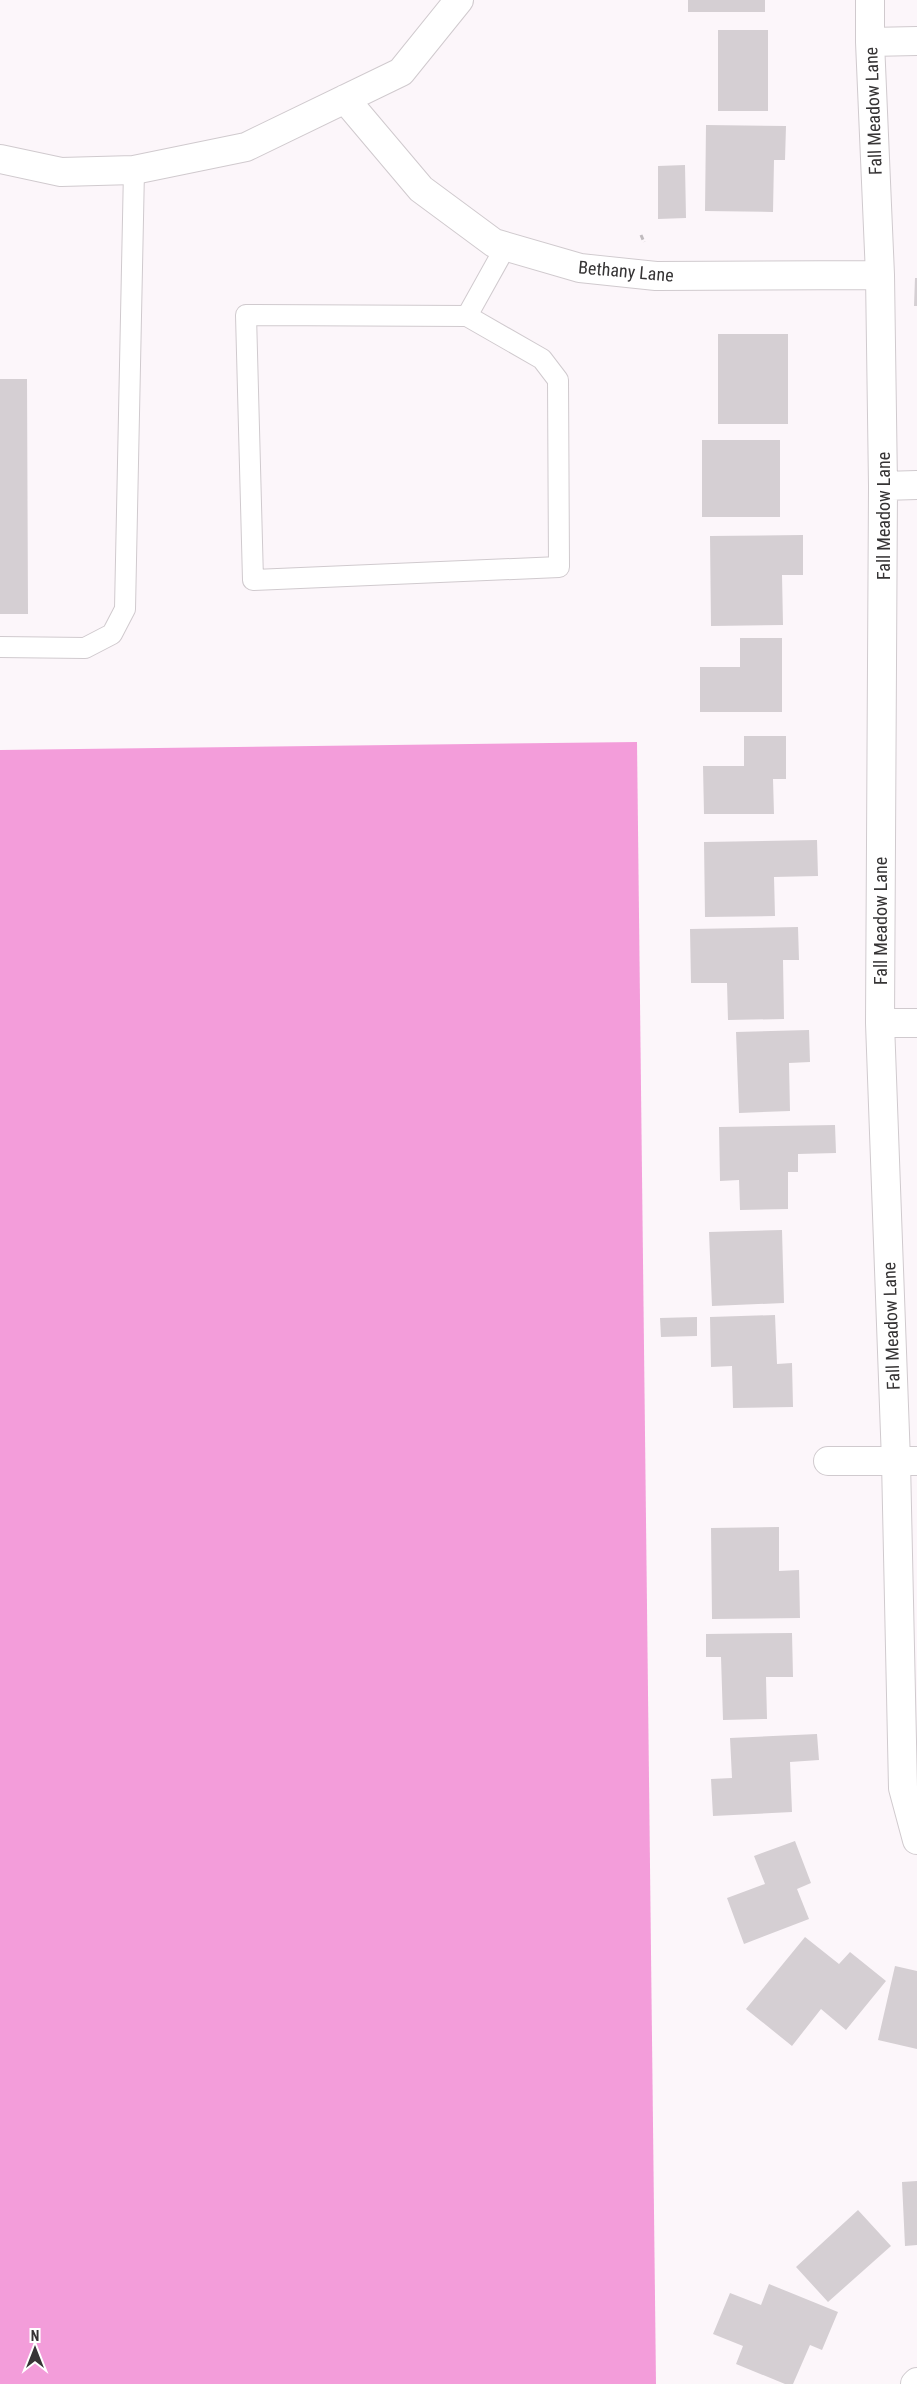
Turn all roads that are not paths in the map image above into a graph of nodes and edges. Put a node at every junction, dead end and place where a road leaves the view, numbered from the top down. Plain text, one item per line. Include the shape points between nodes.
1 (459, 0) edge
2 (870, 0) edge
3 (917, 41) edge
4 (870, 42) junction
5 (345, 99) junction
6 (0, 159) edge
7 (134, 170) junction
8 (506, 246) junction
9 (880, 275) junction
10 (467, 316) junction
11 (917, 485) edge
12 (883, 486) junction
13 (0, 647) edge
14 (917, 1022) edge
15 (880, 1023) junction
16 (828, 1461) dead end
17 (907, 1461) edge
18 (917, 1840) edge

1 - 5 street via 401,72
2 - 4 street, Fall Meadow Lane
3 - 4 street
4 - 9 street, Fall Meadow Lane
5 - 7 street via 246,147
5 - 8 street, Bethany Lane via 421,189 494,243
6 - 7 street via 60,172
7 - 13 lane via 125,609 112,634 85,648
8 - 9 street, Bethany Lane via 580,268 656,276
8 - 10 lane
9 - 12 street, Fall Meadow Lane
10 - 10 lane via 246,315 253,580 559,567 558,380 542,359
11 - 12 street
12 - 15 street, Fall Meadow Lane
14 - 15 street
15 - 17 street, Fall Meadow Lane
16 - 17 street
17 - 18 street, Fall Meadow Lane via 903,1788

